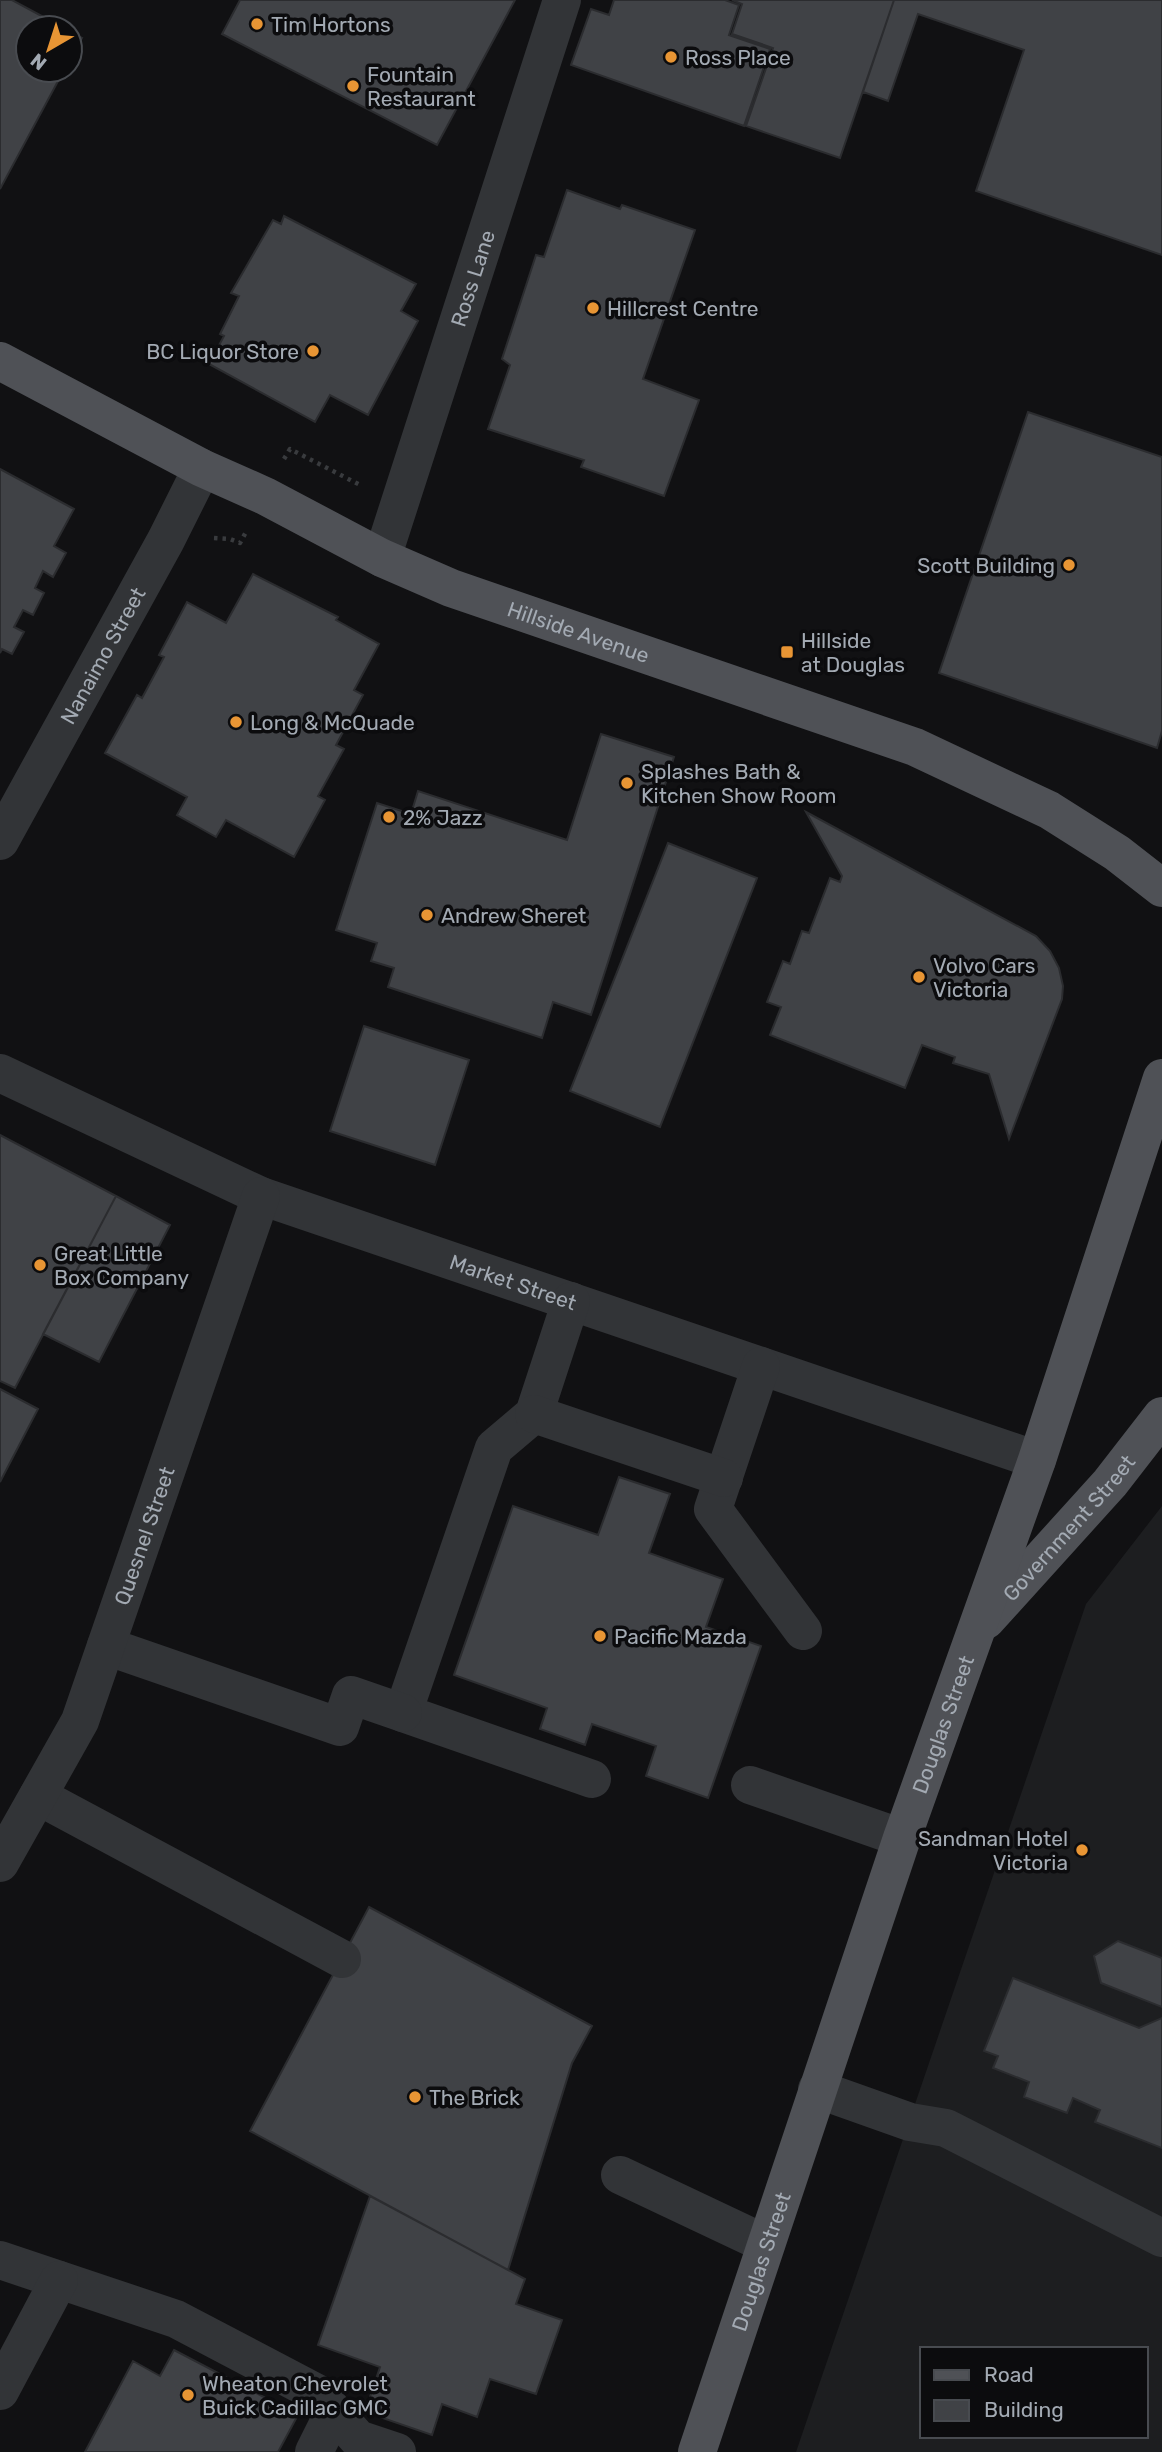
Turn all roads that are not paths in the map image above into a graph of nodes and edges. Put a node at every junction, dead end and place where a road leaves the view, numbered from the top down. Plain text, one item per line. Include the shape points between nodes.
1 (562, 0) edge
2 (0, 361) edge
3 (202, 468) junction
4 (382, 558) junction
5 (0, 841) edge
6 (1162, 888) edge
7 (0, 1073) edge
8 (1162, 1078) edge
9 (261, 1196) junction
10 (571, 1301) junction
11 (761, 1366) junction
12 (534, 1414) junction
13 (1162, 1416) edge
14 (1037, 1460) junction
15 (724, 1478) junction
16 (803, 1631) dead end
17 (973, 1635) junction
18 (106, 1646) junction
19 (403, 1713) junction
20 (592, 1779) dead end
21 (750, 1785) dead end
22 (38, 1796) junction
23 (902, 1838) junction
24 (0, 1863) edge
25 (342, 1959) dead end
26 (817, 2089) junction
27 (620, 2175) dead end
28 (1162, 2238) edge
29 (766, 2244) junction
30 (0, 2260) edge
31 (59, 2280) junction
32 (0, 2392) edge
33 (334, 2412) junction
34 (314, 2452) edge
35 (397, 2452) edge
36 (697, 2452) edge

1 - 4 street, Ross Lane
2 - 3 main road, Hillside Avenue
3 - 4 main road, Hillside Avenue
3 - 5 street, Nanaimo Street
4 - 6 main road, Hillside Avenue via 520,613 915,747 1049,810
7 - 9 street, Market Street
8 - 14 main road, Douglas Street
9 - 10 street, Market Street
9 - 18 street, Quesnel Street
10 - 11 street, Market Street
10 - 12 street
11 - 14 street, Market Street
11 - 15 street
12 - 15 street
12 - 19 street via 494,1448
13 - 17 main road, Government Street via 1110,1483
14 - 17 main road, Douglas Street
15 - 16 street via 713,1509
17 - 23 main road, Douglas Street
18 - 19 street via 340,1727 351,1695
18 - 22 street, Quesnel Street via 80,1721
19 - 20 street
21 - 23 street
22 - 24 street, Quesnel Street
22 - 25 street
23 - 26 main road, Douglas Street
26 - 28 street via 910,2122 946,2128
26 - 29 main road, Douglas Street
27 - 29 street
29 - 36 main road, Douglas Street
30 - 31 street
31 - 32 street
31 - 33 street via 176,2319 317,2393
33 - 34 street
33 - 35 street via 358,2439

